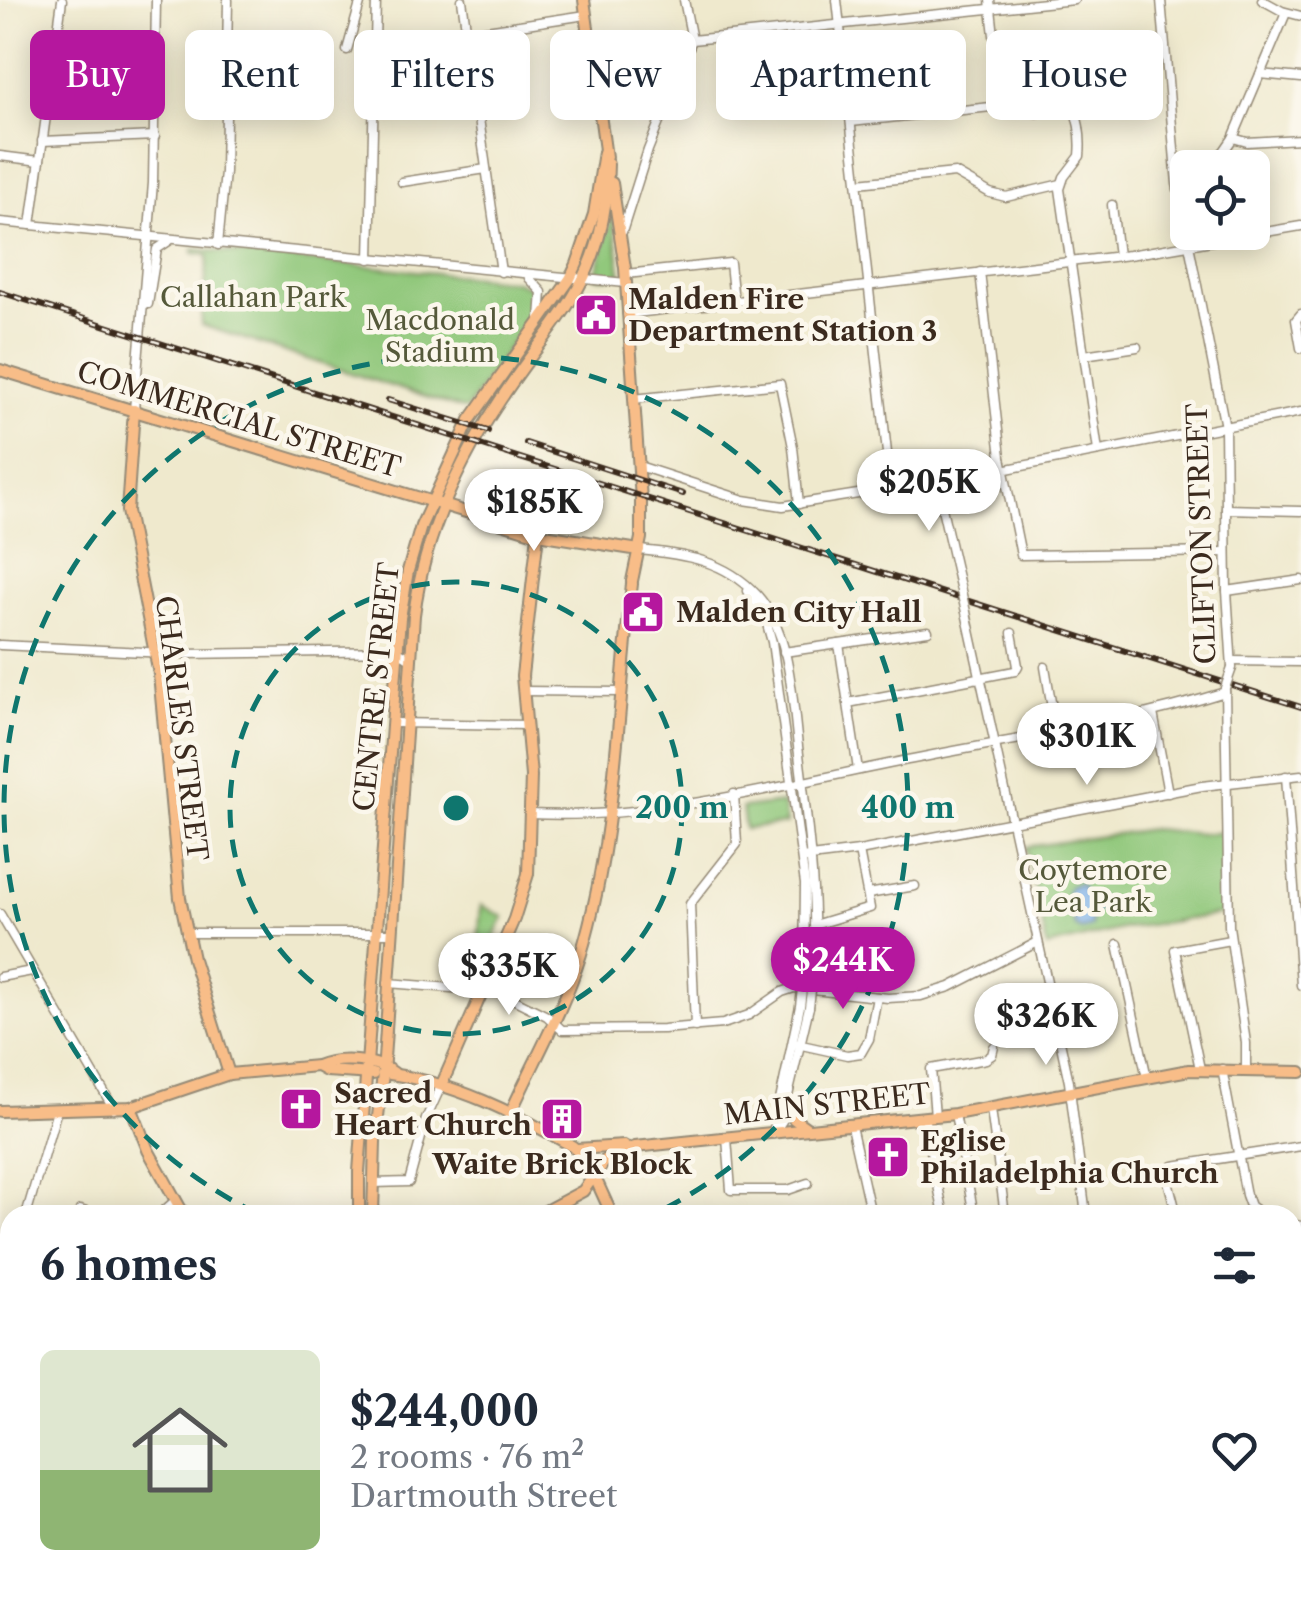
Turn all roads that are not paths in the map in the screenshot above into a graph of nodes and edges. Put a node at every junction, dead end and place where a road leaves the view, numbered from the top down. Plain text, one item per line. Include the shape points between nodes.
1 (62, 0) edge
2 (156, 0) edge
3 (228, 0) edge
4 (361, 0) edge
5 (376, 0) edge
6 (462, 0) edge
7 (584, 0) edge
8 (684, 0) edge
9 (838, 0) edge
10 (1074, 0) edge
11 (1161, 0) edge
12 (1262, 0) edge
13 (990, 5) edge
14 (1286, 13) junction
15 (581, 16) junction
16 (1301, 16) edge
17 (840, 26) junction
18 (156, 30) edge
19 (375, 30) edge
20 (466, 30) edge
21 (486, 30) edge
22 (690, 30) edge
23 (994, 30) edge
24 (696, 40) edge
25 (348, 50) dead end
26 (1260, 74) junction
27 (1301, 78) edge
28 (986, 107) edge
29 (155, 120) edge
30 (373, 120) edge
31 (479, 120) edge
32 (661, 120) edge
33 (1075, 120) edge
34 (851, 122) junction
35 (155, 136) junction
36 (1233, 138) junction
37 (1301, 139) edge
38 (42, 141) junction
39 (1174, 150) edge
40 (1225, 150) edge
41 (0, 156) edge
42 (606, 158) junction
43 (40, 161) junction
44 (486, 169) junction
45 (402, 182) dead end
46 (858, 183) junction
47 (1061, 184) junction
48 (1112, 205) dead end
49 (0, 222) edge
50 (31, 224) junction
51 (1301, 226) edge
52 (1270, 231) edge
53 (149, 238) junction
54 (622, 238) junction
55 (174, 240) junction
56 (218, 245) junction
57 (1170, 247) edge
58 (1190, 250) edge
59 (1118, 256) junction
60 (370, 259) junction
61 (1070, 261) junction
62 (501, 272) junction
63 (980, 272) junction
64 (520, 275) junction
65 (570, 279) junction
66 (626, 279) junction
67 (584, 280) junction
68 (869, 286) junction
69 (734, 302) junction
70 (627, 314) junction
71 (1301, 314) edge
72 (142, 322) junction
73 (538, 324) junction
74 (1137, 347) dead end
75 (1301, 348) edge
76 (1084, 355) junction
77 (0, 370) edge
78 (633, 400) junction
79 (134, 410) junction
80 (1301, 412) edge
81 (1224, 427) junction
82 (1098, 451) junction
83 (638, 463) junction
84 (1003, 470) junction
85 (936, 482) junction
86 (891, 489) junction
87 (431, 502) junction
88 (799, 504) junction
89 (444, 506) junction
90 (1226, 509) junction
91 (1301, 511) edge
92 (538, 534) junction
93 (639, 550) junction
94 (1226, 552) junction
95 (1301, 580) edge
96 (742, 583) junction
97 (1227, 591) junction
98 (928, 631) dead end
99 (1012, 632) dead end
100 (839, 644) junction
101 (0, 645) edge
102 (398, 651) junction
103 (784, 652) junction
104 (156, 653) junction
105 (411, 659) junction
106 (1301, 662) edge
107 (1232, 665) junction
108 (1045, 667) dead end
109 (980, 677) junction
110 (788, 679) junction
111 (777, 681) junction
112 (523, 690) junction
113 (1225, 690) junction
114 (619, 692) junction
115 (848, 702) junction
116 (1153, 713) junction
117 (401, 724) junction
118 (526, 725) junction
119 (1056, 731) junction
120 (996, 743) junction
121 (858, 770) junction
122 (1301, 775) edge
123 (1286, 776) junction
124 (802, 780) junction
125 (1228, 782) junction
126 (792, 783) junction
127 (1168, 793) junction
128 (734, 794) junction
129 (530, 814) junction
130 (608, 815) junction
131 (1012, 822) junction
132 (859, 851) junction
133 (807, 858) junction
134 (914, 886) dead end
135 (868, 894) junction
136 (0, 914) edge
137 (814, 925) junction
138 (378, 932) junction
139 (186, 933) junction
140 (392, 933) junction
141 (1230, 940) junction
142 (1038, 942) junction
143 (1118, 944) dead end
144 (32, 971) junction
145 (809, 974) junction
146 (0, 977) edge
147 (388, 984) junction
148 (1301, 985) edge
149 (483, 989) junction
150 (877, 997) junction
151 (554, 1022) junction
152 (696, 1027) junction
153 (797, 1044) junction
154 (994, 1047) dead end
155 (367, 1068) junction
156 (1200, 1069) junction
157 (1222, 1069) junction
158 (387, 1070) junction
159 (1246, 1070) junction
160 (1301, 1072) edge
161 (229, 1074) junction
162 (1148, 1078) junction
163 (442, 1084) junction
164 (1070, 1094) junction
165 (786, 1104) junction
166 (131, 1107) junction
167 (991, 1108) junction
168 (114, 1109) junction
169 (57, 1110) junction
170 (0, 1112) edge
171 (510, 1114) junction
172 (955, 1114) junction
173 (930, 1116) junction
174 (851, 1126) junction
175 (819, 1130) junction
176 (773, 1134) junction
177 (727, 1138) junction
178 (635, 1146) junction
179 (1301, 1146) edge
180 (576, 1149) junction
181 (1238, 1155) junction
182 (594, 1174) junction
183 (373, 1183) junction
184 (808, 1184) dead end
185 (175, 1201) junction
186 (1174, 1204) dead end
187 (29, 1205) edge
188 (170, 1205) edge
189 (178, 1205) edge
190 (359, 1205) edge
191 (372, 1205) edge
192 (557, 1205) edge
193 (608, 1205) edge
194 (870, 1205) edge
195 (943, 1205) edge
196 (972, 1205) edge
197 (1004, 1205) edge
198 (1085, 1205) edge
199 (1252, 1205) edge

1 - 38 street
2 - 18 street, CHARLES STREET
3 - 56 street
4 - 25 street
5 - 19 street
6 - 20 street
7 - 15 main road
8 - 22 street
9 - 17 street
10 - 13 street
11 - 39 street, CLIFTON STREET
12 - 14 street
13 - 17 street
13 - 23 street
14 - 16 street
14 - 26 street
15 - 21 street
15 - 42 main road
17 - 24 street
17 - 34 street
26 - 27 street
26 - 36 street
28 - 34 street
29 - 35 street, CHARLES STREET
30 - 60 street
31 - 44 street
32 - 54 street
33 - 47 street via 1081,152
34 - 46 street
35 - 38 street
35 - 53 street, CHARLES STREET
36 - 37 street
36 - 40 street
38 - 43 street
41 - 43 street
42 - 54 main road
42 - 65 main road, CENTRE STREET via 594,216
42 - 67 main road, CENTRE STREET via 604,223
43 - 50 street
44 - 45 street
44 - 62 street
46 - 47 street via 955,173 1006,197
46 - 68 street
47 - 61 street
48 - 59 street
49 - 50 street
50 - 53 street
51 - 52 street
53 - 55 street
53 - 72 street, CHARLES STREET
54 - 66 main road
55 - 56 street
55 - 72 street, CHARLES STREET via 157,249
56 - 60 street
57 - 59 street
58 - 81 street, CLIFTON STREET
59 - 61 street
60 - 62 street
61 - 63 street
61 - 76 street
62 - 64 street
63 - 68 street
63 - 84 street
64 - 65 street
64 - 73 street via 535,280 542,292
65 - 67 street
65 - 73 main road, CENTRE STREET
66 - 67 street
66 - 69 street via 730,263
66 - 70 main road
67 - 89 main road, CENTRE STREET via 486,422
68 - 69 street
68 - 86 street
69 - 70 street
70 - 78 main road
71 - 75 street
72 - 79 street, CHARLES STREET
73 - 87 main road, CENTRE STREET via 477,409
74 - 76 street
76 - 82 street
77 - 79 main road, COMMERCIAL STREET
78 - 83 main road
78 - 88 street via 780,384
79 - 87 main road, COMMERCIAL STREET
79 - 104 main road, CHARLES STREET via 127,512
80 - 81 street
81 - 82 street
81 - 90 street, CLIFTON STREET
82 - 84 street
83 - 88 street via 754,503
83 - 93 main road
84 - 85 street
84 - 94 street via 1024,556
85 - 86 street
85 - 109 street, bridge
86 - 88 street
87 - 89 main road, COMMERCIAL STREET
87 - 102 main road, CENTRE STREET via 408,571
89 - 92 main road, COMMERCIAL STREET
89 - 105 main road, CENTRE STREET via 420,577
90 - 91 street
90 - 94 street, CLIFTON STREET
92 - 93 main road, COMMERCIAL STREET
92 - 112 main road
93 - 96 street via 699,558
93 - 114 main road
94 - 97 street, CLIFTON STREET
95 - 97 street
96 - 103 street via 767,610
96 - 111 street via 768,626
97 - 107 street, CLIFTON STREET
98 - 100 street
99 - 109 street via 1017,670
100 - 103 street
100 - 115 street
101 - 104 street
102 - 104 street
102 - 105 street
102 - 117 main road, CENTRE STREET
103 - 110 street
104 - 139 main road, CHARLES STREET
105 - 117 main road, CENTRE STREET
106 - 107 street
107 - 113 street, CLIFTON STREET, bridge
108 - 119 street
109 - 115 street
109 - 120 street
110 - 111 street
110 - 124 street
111 - 126 street
112 - 114 street
112 - 118 main road
113 - 116 street
113 - 125 street, CLIFTON STREET
114 - 130 main road
115 - 121 street
116 - 119 street
116 - 127 street
117 - 118 street
117 - 138 main road, CENTRE STREET
117 - 140 main road, CENTRE STREET
118 - 129 main road
119 - 120 street
120 - 121 street
120 - 131 street
121 - 124 street
122 - 123 street
123 - 125 street
123 - 148 street
124 - 126 street
124 - 133 street
125 - 127 street
125 - 141 street, CLIFTON STREET
126 - 128 street
126 - 133 street
127 - 131 street
128 - 130 street
128 - 152 street via 738,841 690,906
129 - 130 street
129 - 149 main road via 523,895
130 - 151 main road via 589,925
131 - 132 street
131 - 142 street
132 - 133 street
132 - 135 street
133 - 137 street
133 - 145 street
134 - 135 street
135 - 137 street via 869,909
136 - 144 street
137 - 145 street
138 - 139 street
138 - 140 street
138 - 155 main road, CENTRE STREET
139 - 161 main road, CHARLES STREET
140 - 147 main road, CENTRE STREET
141 - 156 street via 1175,950
141 - 159 street, CLIFTON STREET
142 - 150 street via 950,988 912,998
142 - 164 street
143 - 162 street
144 - 146 street
144 - 168 street
145 - 153 street, bridge
147 - 149 street
147 - 158 main road, CENTRE STREET
149 - 151 street
149 - 163 main road
150 - 152 street via 788,989 740,1019
150 - 153 street via 861,1052
151 - 152 street via 566,1030
151 - 171 main road
153 - 165 street
153 - 176 street
154 - 173 street via 986,1059 931,1068
155 - 158 main road
155 - 161 main road
155 - 190 main road, CENTRE STREET
156 - 157 main road, MAIN STREET
156 - 162 main road, MAIN STREET
157 - 159 main road, MAIN STREET
157 - 181 street
158 - 163 main road
158 - 183 main road, CENTRE STREET
159 - 160 main road, MAIN STREET
161 - 166 main road
162 - 164 main road, MAIN STREET
163 - 171 main road
163 - 183 street via 409,1182
164 - 167 main road, MAIN STREET
164 - 198 street
165 - 175 main road via 800,1126
165 - 176 street
166 - 168 main road
166 - 185 main road
167 - 172 main road, MAIN STREET
167 - 197 street
168 - 169 main road
169 - 170 main road
169 - 187 street
171 - 180 main road
172 - 173 main road, MAIN STREET
172 - 196 street
173 - 174 main road, MAIN STREET
173 - 195 street
174 - 175 main road, MAIN STREET
174 - 194 street
175 - 176 main road, MAIN STREET
176 - 177 main road, MAIN STREET
177 - 178 main road, MAIN STREET
177 - 184 street via 731,1190
178 - 180 main road
178 - 182 main road, MAIN STREET via 608,1157
179 - 181 street
180 - 182 main road
181 - 186 street via 1172,1167 1167,1177
181 - 199 street
182 - 192 main road, MAIN STREET via 583,1191
182 - 193 main road
183 - 191 main road, CENTRE STREET
185 - 188 street
185 - 189 main road

